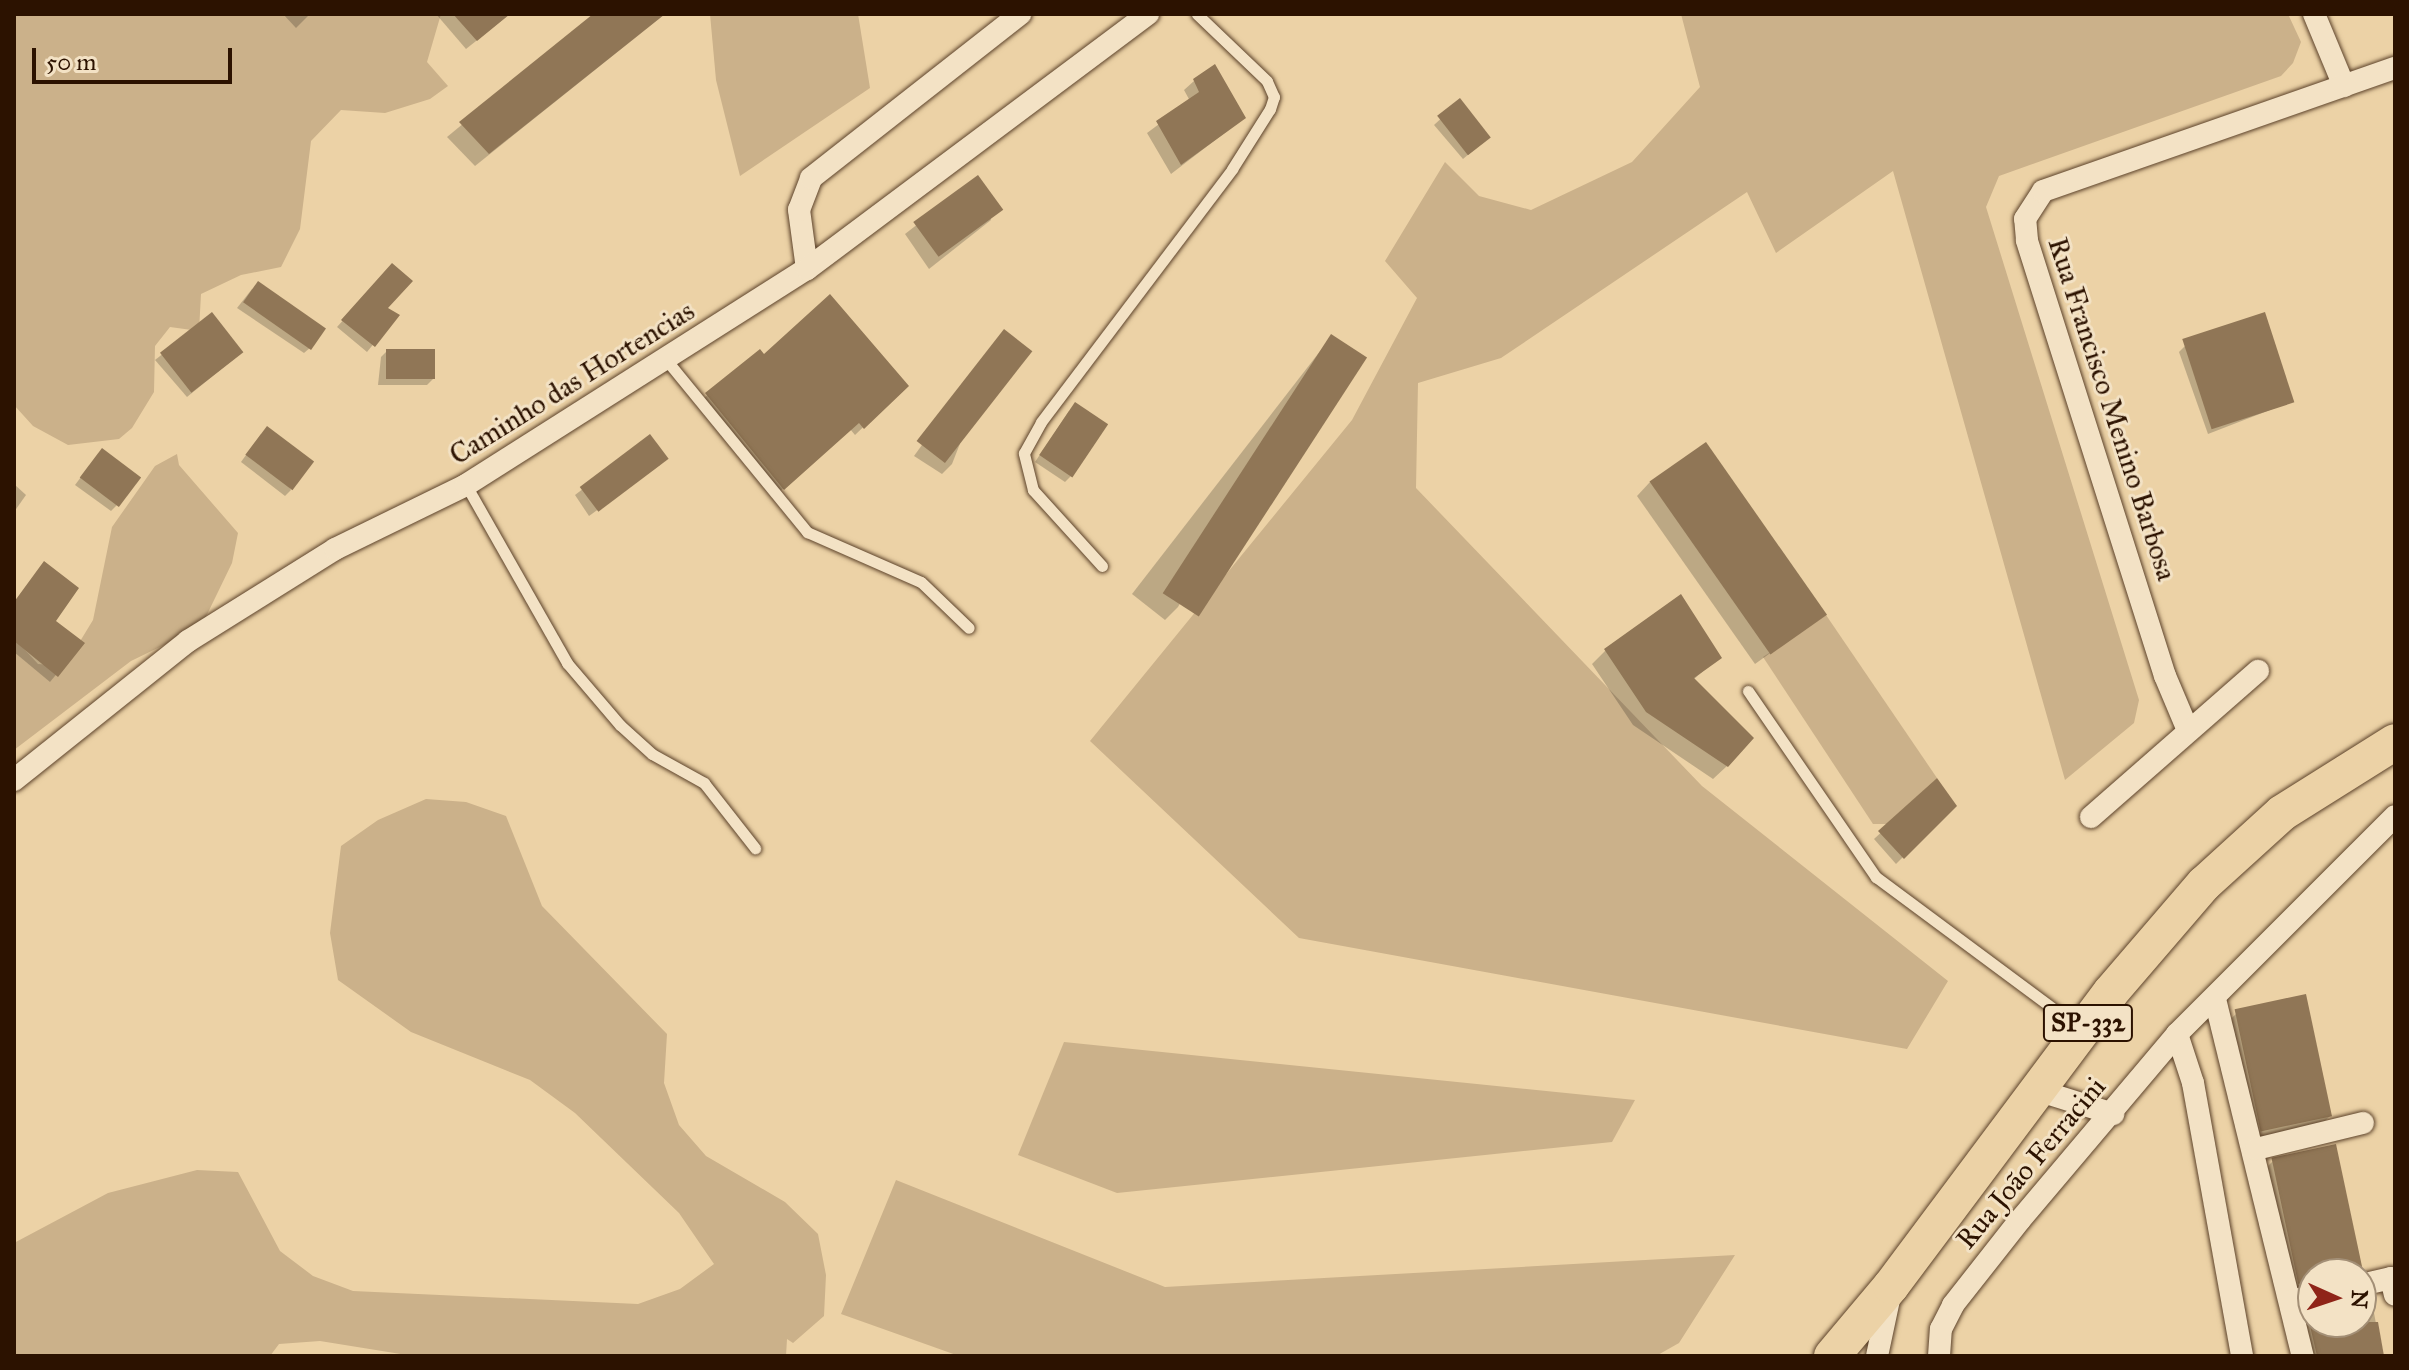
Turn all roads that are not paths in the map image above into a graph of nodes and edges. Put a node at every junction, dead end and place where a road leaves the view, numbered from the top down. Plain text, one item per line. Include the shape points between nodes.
1 (1020, 14) edge
2 (1148, 14) edge
3 (1197, 14) edge
4 (2314, 14) edge
5 (2395, 68) edge
6 (2344, 86) junction
7 (807, 269) junction
8 (668, 362) junction
9 (466, 485) junction
10 (1102, 566) dead end
11 (969, 628) dead end
12 (2258, 671) dead end
13 (1748, 691) dead end
14 (2187, 728) junction
15 (2395, 742) edge
16 (14, 780) edge
17 (2395, 816) edge
18 (2091, 817) dead end
19 (755, 848) dead end
20 (2215, 999) junction
21 (2082, 1030) junction
22 (2177, 1034) junction
23 (2037, 1090) junction
24 (2113, 1114) junction
25 (2363, 1123) dead end
26 (2256, 1149) junction
27 (2377, 1281) edge
28 (1891, 1286) junction
29 (2395, 1295) edge
30 (2297, 1299) edge
31 (2290, 1301) junction
32 (1832, 1356) edge
33 (1877, 1356) edge
34 (1939, 1356) edge
35 (2242, 1356) edge
36 (2303, 1356) edge

1 - 7 street via 811,178 799,210
2 - 7 street, Caminho das Hortencias
3 - 10 lane via 1267,81 1274,97 1270,109 1137,299 1041,422 1024,453 1033,490
4 - 6 street
5 - 6 street, Rua Francisco Menino Barbosa
6 - 14 street, Rua Francisco Menino Barbosa via 2043,191 2025,219 2027,240 2146,616
7 - 8 street, Caminho das Hortencias
8 - 9 street, Caminho das Hortencias
8 - 11 lane via 807,532 921,582
9 - 16 street, Caminho das Hortencias via 335,549 188,641
9 - 19 lane via 567,663 641,744 704,783
12 - 14 street
13 - 21 lane via 1876,877
14 - 18 street
15 - 21 main road, SP-332 via 2293,805 2244,846 2204,884
17 - 20 street, Rua João Ferracini via 2303,903
20 - 22 street, Rua João Ferracini
20 - 26 street
21 - 23 main road, SP-332
22 - 24 street, Rua João Ferracini
22 - 35 street via 2193,1083
23 - 24 street
23 - 28 main road, SP-332
24 - 34 street, Rua João Ferracini via 1953,1305 1941,1329
25 - 26 street
26 - 31 street
27 - 29 street via 2391,1278
28 - 32 main road, SP-332
28 - 33 street
30 - 31 street
31 - 36 street

